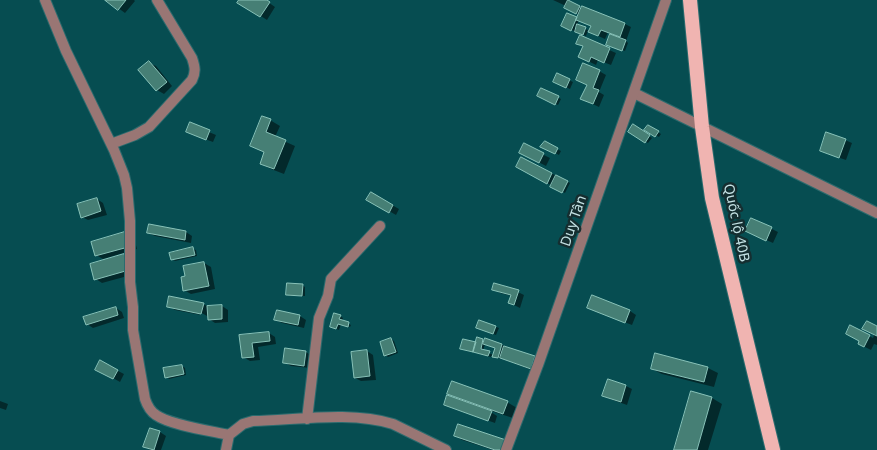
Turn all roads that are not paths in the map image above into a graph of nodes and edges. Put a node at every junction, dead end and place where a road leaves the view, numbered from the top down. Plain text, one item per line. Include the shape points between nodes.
1 (46, 0) edge
2 (156, 0) edge
3 (666, 0) edge
4 (690, 0) edge
5 (634, 93) junction
6 (702, 127) junction
7 (111, 144) junction
8 (877, 212) edge
9 (380, 226) dead end
10 (307, 419) junction
11 (229, 435) junction
12 (226, 450) edge
13 (446, 450) edge
14 (506, 450) edge
15 (773, 450) edge

1 - 7 street via 66,51
2 - 7 street via 192,58 196,73 148,127
3 - 5 street, Duy Tân
4 - 6 highway, Quốc lộ 40B
5 - 6 street
5 - 14 street, Duy Tân
6 - 8 street
6 - 15 highway, Quốc lộ 40B via 712,198
7 - 11 street via 127,188 133,330 148,407 167,420
9 - 10 street via 331,279 319,318
10 - 11 street via 253,421
10 - 13 street via 346,417 383,421
11 - 12 street

